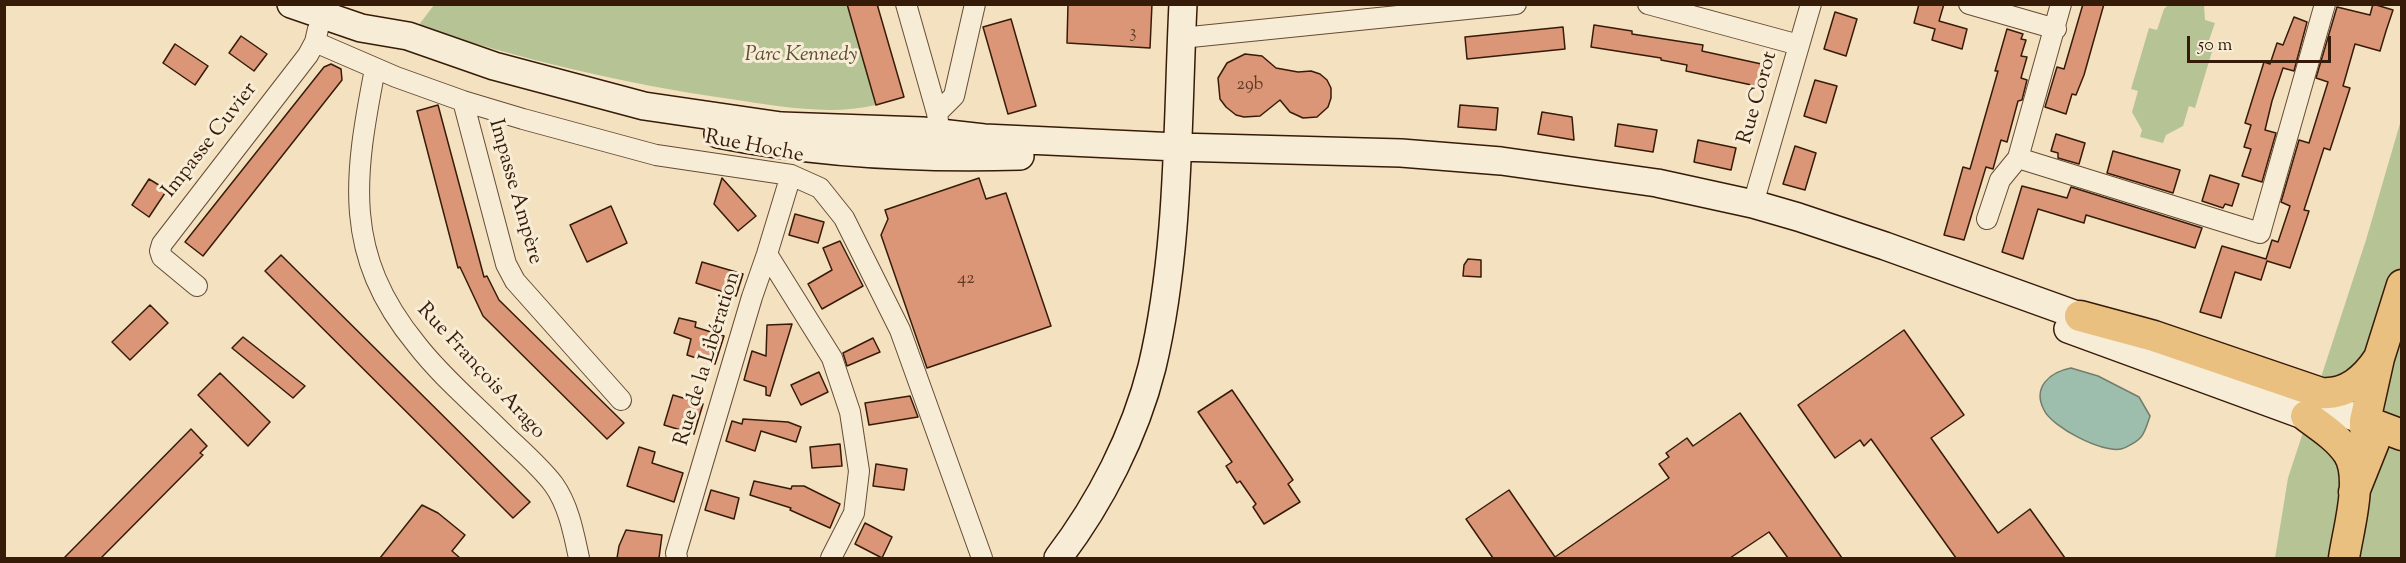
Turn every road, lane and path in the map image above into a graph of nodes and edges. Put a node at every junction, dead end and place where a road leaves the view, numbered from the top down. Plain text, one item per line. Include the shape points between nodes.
1 (906, 4) edge
2 (1183, 4) edge
3 (1516, 4) edge
4 (1648, 4) edge
5 (1811, 4) edge
6 (1969, 4) edge
7 (2061, 4) edge
8 (2325, 4) edge
9 (973, 12) edge
10 (324, 13) edge
11 (2056, 29) junction
12 (1181, 38) junction
13 (315, 42) junction
14 (1799, 45) junction
15 (367, 64) junction
16 (463, 101) junction
17 (939, 134) junction
18 (1176, 155) junction
19 (2018, 159) junction
20 (791, 175) junction
21 (1753, 204) junction
22 (1987, 219) dead end
23 (767, 254) junction
24 (2402, 285) edge
25 (197, 286) dead end
26 (2080, 316) junction
27 (2379, 358) junction
28 (621, 400) dead end
29 (2306, 416) junction
30 (2380, 433) edge
31 (2402, 453) edge
32 (2354, 492) junction
33 (579, 558) edge
34 (677, 558) edge
35 (831, 558) edge
36 (982, 558) edge
37 (1059, 558) edge
38 (2344, 558) edge

1 - 17 street
2 - 12 main road
3 - 12 street
4 - 14 street
5 - 14 street, Rue Corot
6 - 11 street
7 - 11 street
8 - 19 street via 2260,233
9 - 17 street via 954,96
10 - 13 street, Impasse Cuvier
10 - 15 street
10 - 17 main road via 408,36 494,66 644,106 781,126
11 - 19 street
12 - 18 main road
13 - 15 street, Rue Hoche
13 - 25 street, Impasse Cuvier via 162,244 162,257
14 - 21 street, Rue Corot
15 - 16 street, Rue Hoche
15 - 33 street, Rue François Arago via 358,181 365,243 375,279 418,347 555,486 571,524
16 - 20 street, Rue Hoche via 656,155
16 - 28 street, Impasse Ampère via 506,264 515,281
17 - 18 main road
18 - 21 main road via 1401,153 1492,160 1636,180
18 - 29 main road via 1233,163 1493,177 1567,185 1674,205 1770,228 1887,265
18 - 37 main road via 1170,262 1146,387 1109,476
19 - 22 street via 2001,180
20 - 23 street, Rue de la Libération
20 - 36 street, Rue Hoche via 820,188 844,218 880,289 900,330
21 - 26 main road via 1885,246
23 - 34 street, Rue de la Libération
23 - 35 street via 832,358 850,412 860,471 856,503
24 - 27 main road
26 - 27 main road via 2154,336 2321,393 2348,388 2363,378
26 - 30 main road
27 - 30 main road
29 - 30 main road
29 - 32 main road via 2349,454
30 - 31 main road
30 - 32 main road
32 - 38 main road

